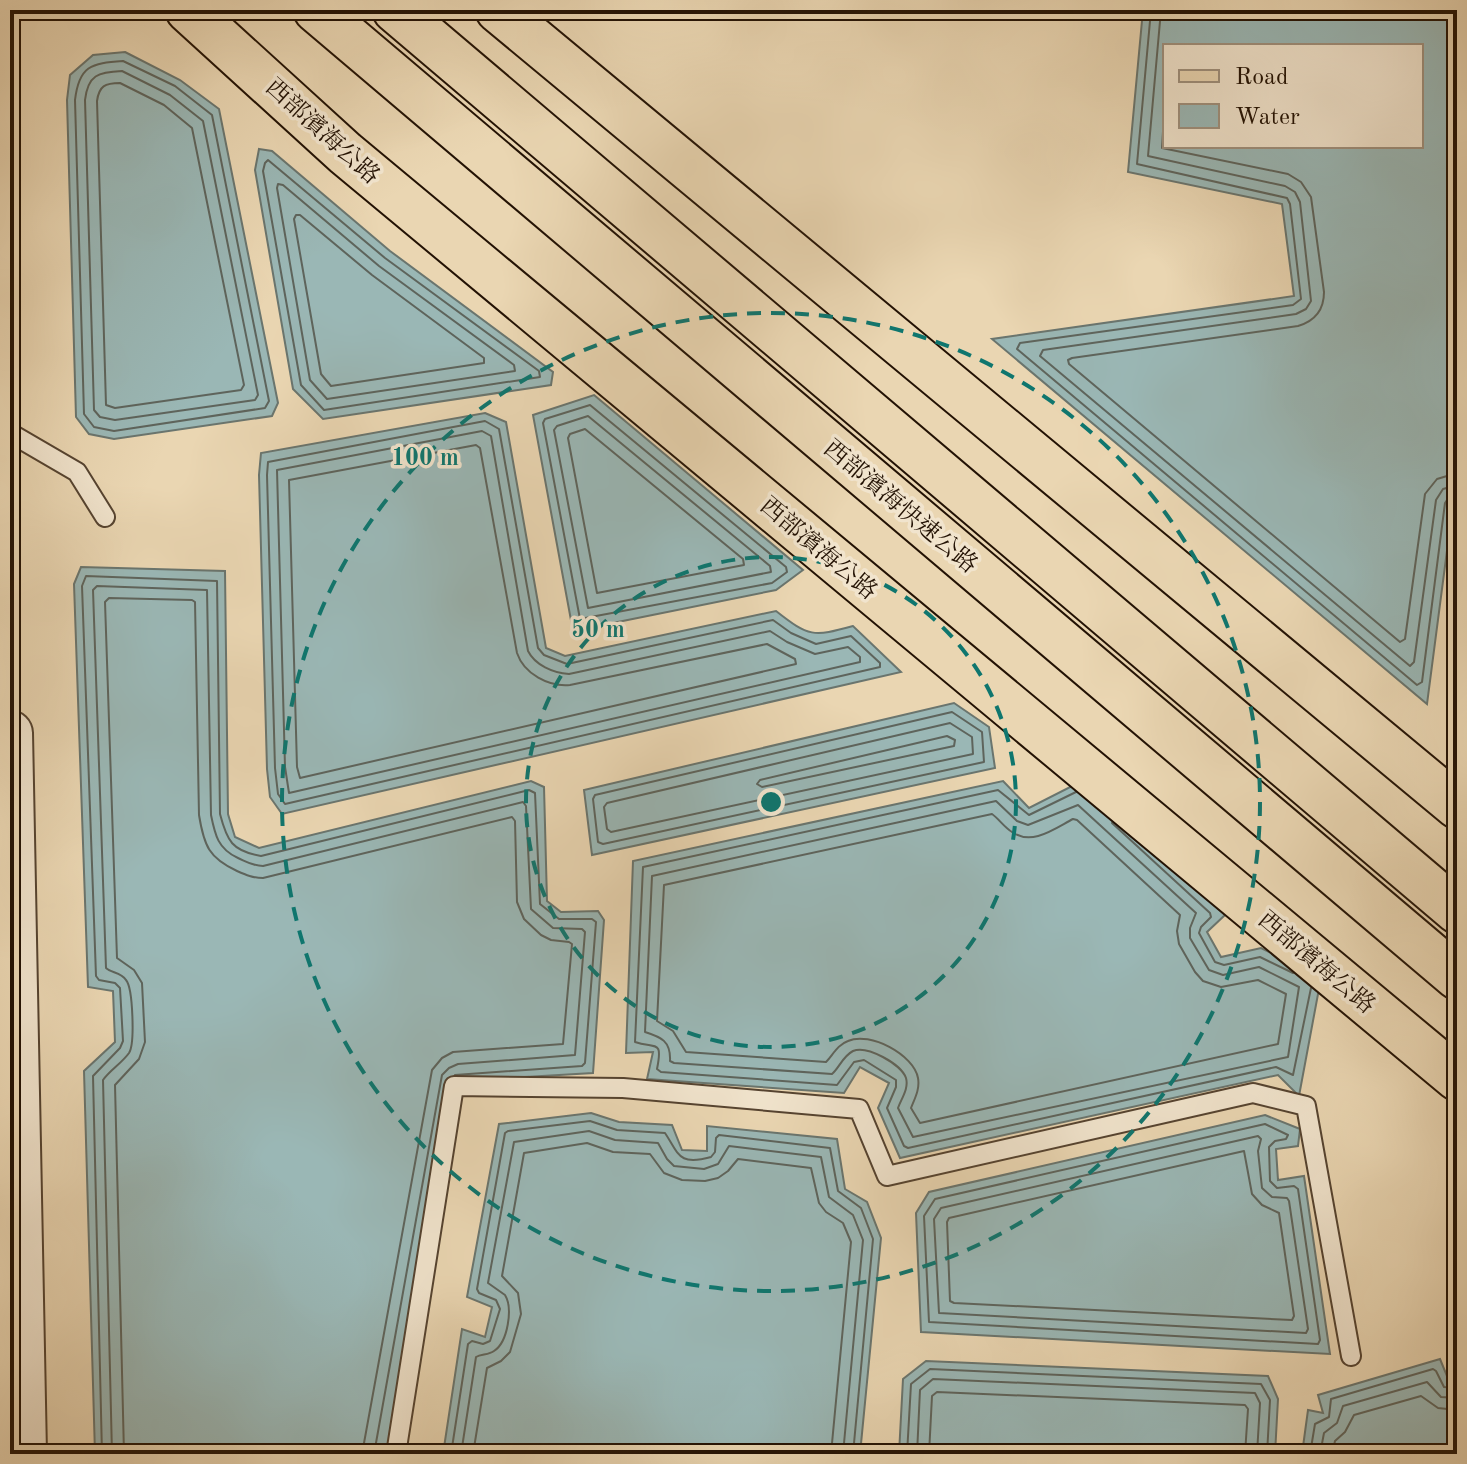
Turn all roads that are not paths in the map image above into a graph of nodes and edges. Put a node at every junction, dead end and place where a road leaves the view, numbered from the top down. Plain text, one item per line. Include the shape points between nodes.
1 (188, 10) edge
2 (395, 10) edge
3 (498, 10) edge
4 (330, 22) edge
5 (10, 433) edge
6 (105, 517) dead end
7 (10, 733) edge
8 (1457, 806) edge
9 (1457, 911) edge
10 (1457, 977) edge
11 (1457, 1078) edge
12 (1351, 1356) dead end
13 (24, 1454) edge
14 (396, 1454) edge

1 - 11 main road, 西部濱海公路 via 345,153
2 - 9 main road, 西部濱海快速公路
3 - 8 main road
4 - 10 main road, 西部濱海快速公路
5 - 6 lane via 77,472
7 - 13 street
12 - 14 lane via 1306,1106 1253,1093 887,1176 859,1109 623,1088 454,1086

